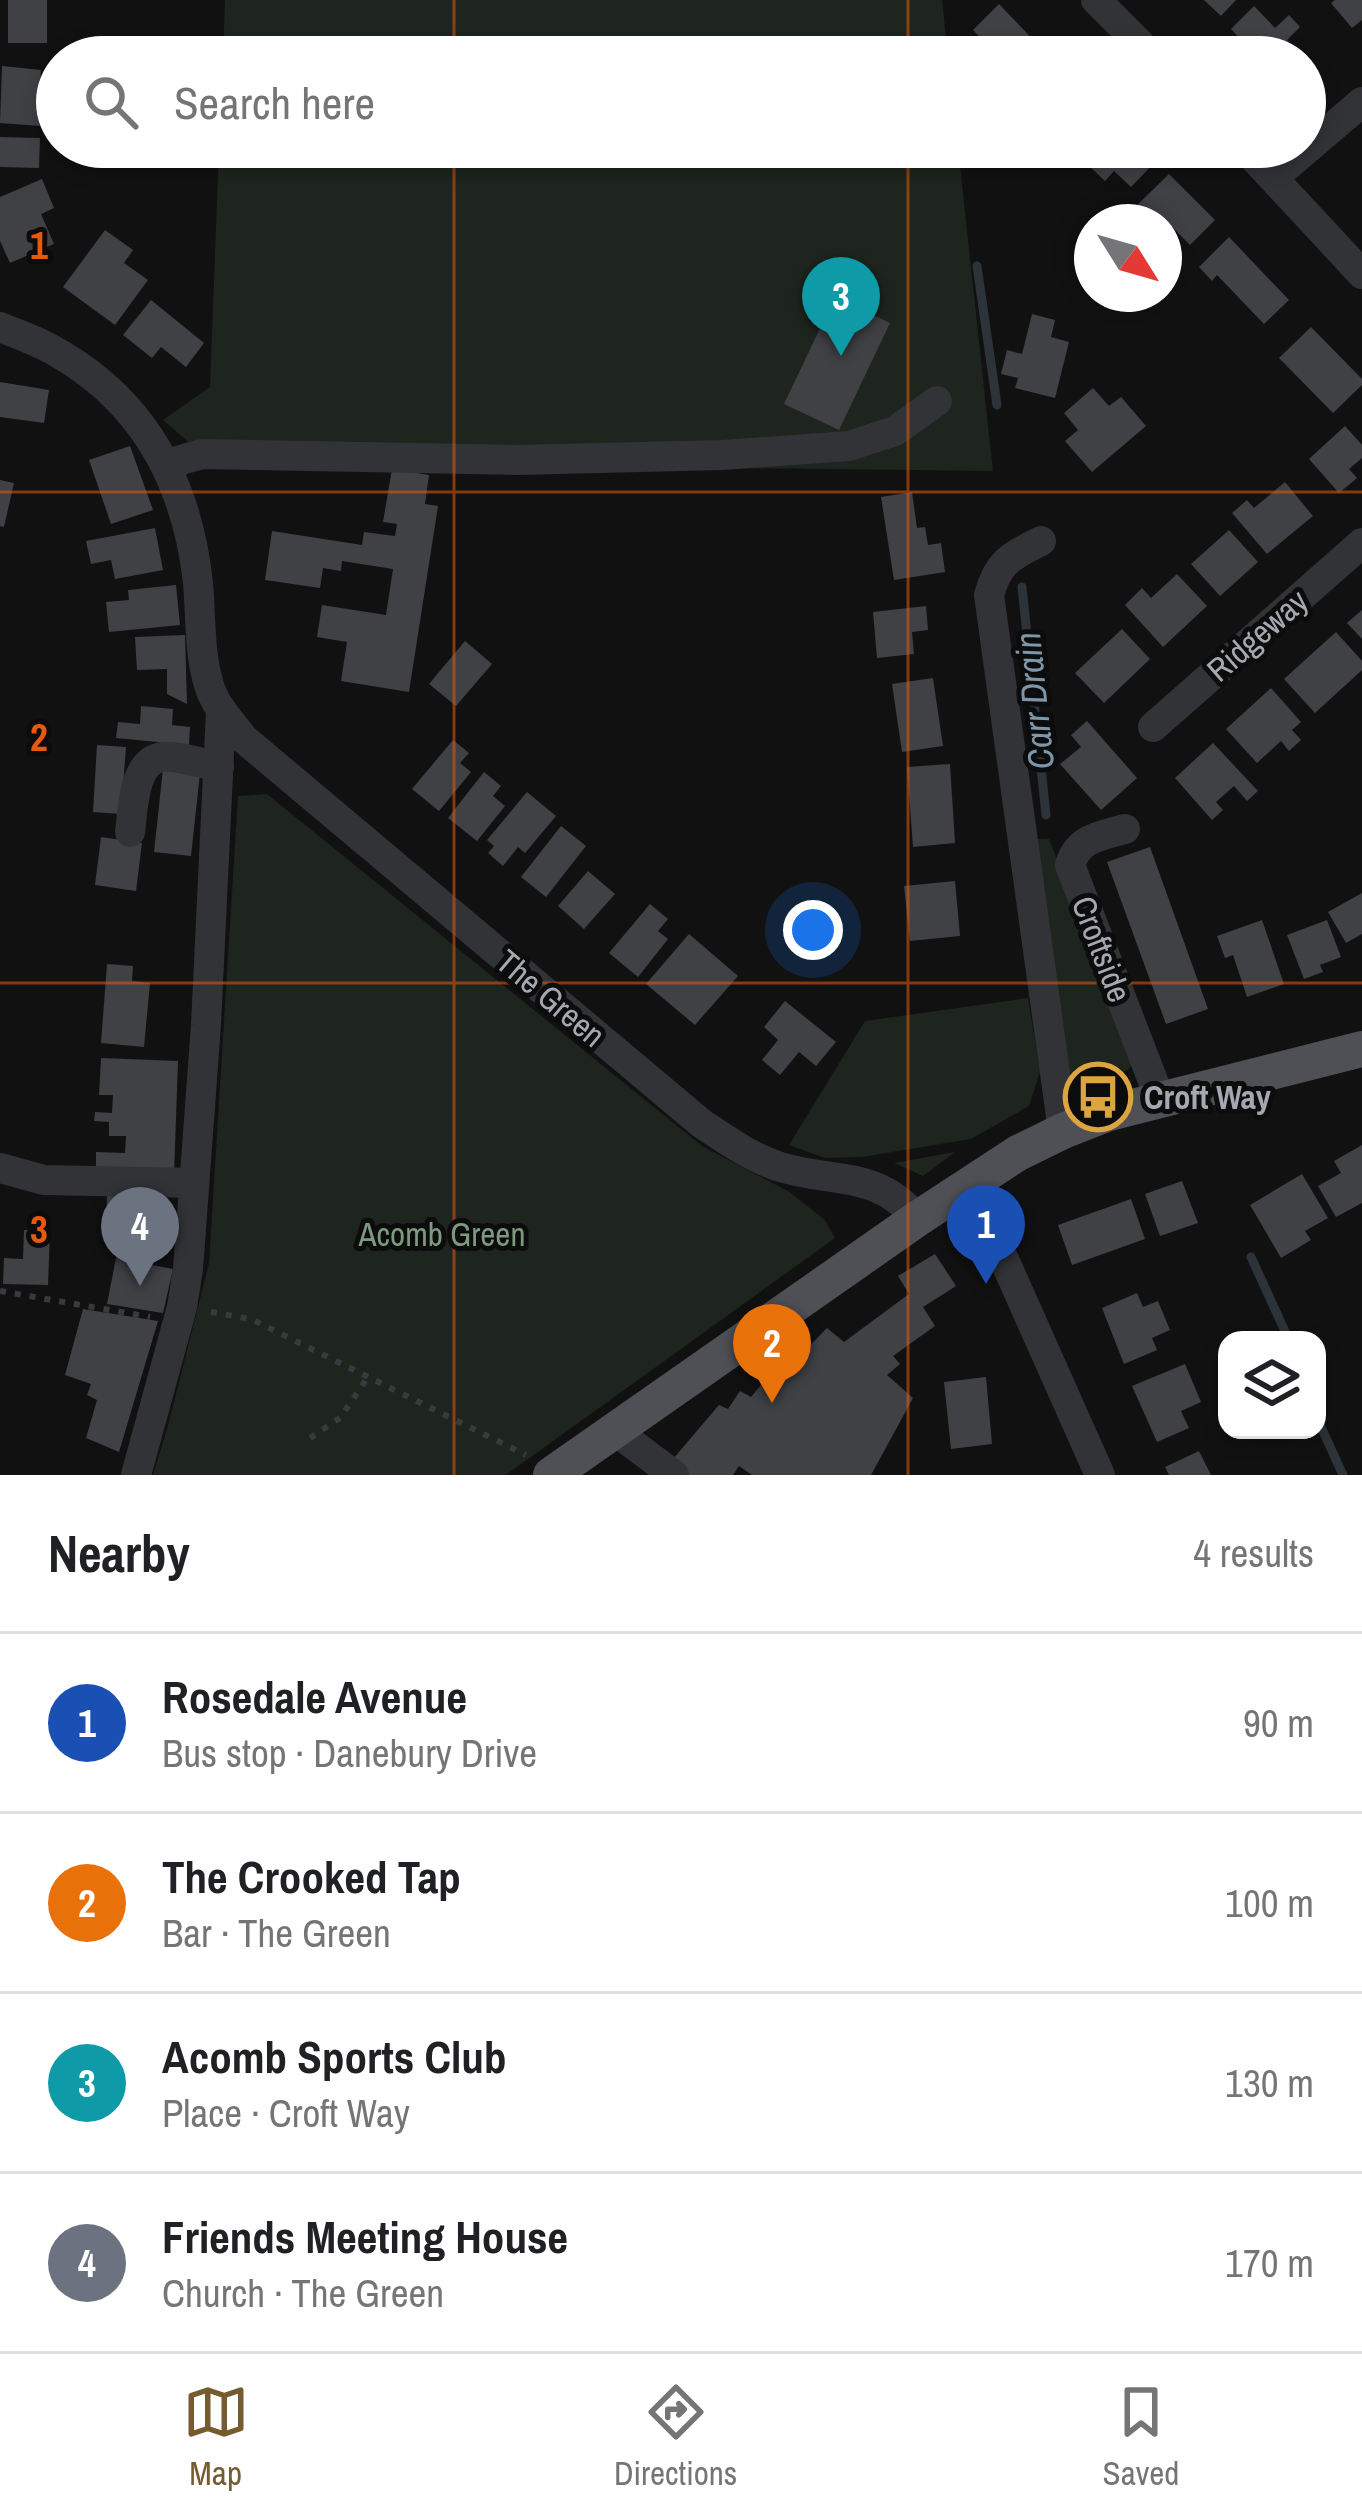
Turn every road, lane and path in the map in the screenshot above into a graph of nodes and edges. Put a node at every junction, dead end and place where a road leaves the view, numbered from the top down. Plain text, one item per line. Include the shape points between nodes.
1 (1096, 0) edge
2 (1132, 36) edge
3 (1362, 103) edge
4 (1326, 133) edge
5 (1264, 168) edge
6 (1285, 168) edge
7 (1273, 178) junction
8 (1362, 274) edge
9 (0, 327) edge
10 (937, 401) dead end
11 (167, 464) junction
12 (1041, 541) dead end
13 (1362, 543) edge
14 (221, 711) junction
15 (1153, 727) dead end
16 (219, 767) junction
17 (1125, 829) dead end
18 (130, 832) dead end
19 (1362, 1048) edge
20 (1160, 1099) junction
21 (1063, 1131) junction
22 (0, 1168) edge
23 (194, 1183) junction
24 (967, 1186) junction
25 (917, 1219) junction
26 (0, 1292) edge
27 (188, 1316) junction
28 (368, 1377) junction
29 (614, 1430) junction
30 (310, 1438) dead end
31 (541, 1466) edge
32 (1089, 1471) edge
33 (136, 1475) edge
34 (674, 1475) edge

1 - 2 street
3 - 4 street
5 - 7 street
6 - 7 street
7 - 8 street
9 - 11 street, The Green via 98,381 141,423
10 - 11 street via 895,431 849,446 517,460 202,454
11 - 14 street, The Green via 190,535 209,685
12 - 21 street via 1008,558 989,595
13 - 15 street, Ridgeway
14 - 16 street, The Green
14 - 25 street, The Green via 267,760 701,1124 774,1165 880,1187
16 - 18 street via 163,757 149,763
16 - 23 street, The Green
17 - 20 street, Croftside via 1085,841 1070,865
19 - 20 main road
20 - 21 main road
21 - 24 main road
22 - 23 street via 44,1180
23 - 27 street, The Green
24 - 25 main road
24 - 32 street via 1010,1271
25 - 29 main road
26 - 27 path
27 - 28 path via 251,1319
27 - 33 street, The Green
28 - 30 path via 340,1418
28 - 31 path
29 - 31 main road
29 - 34 street

